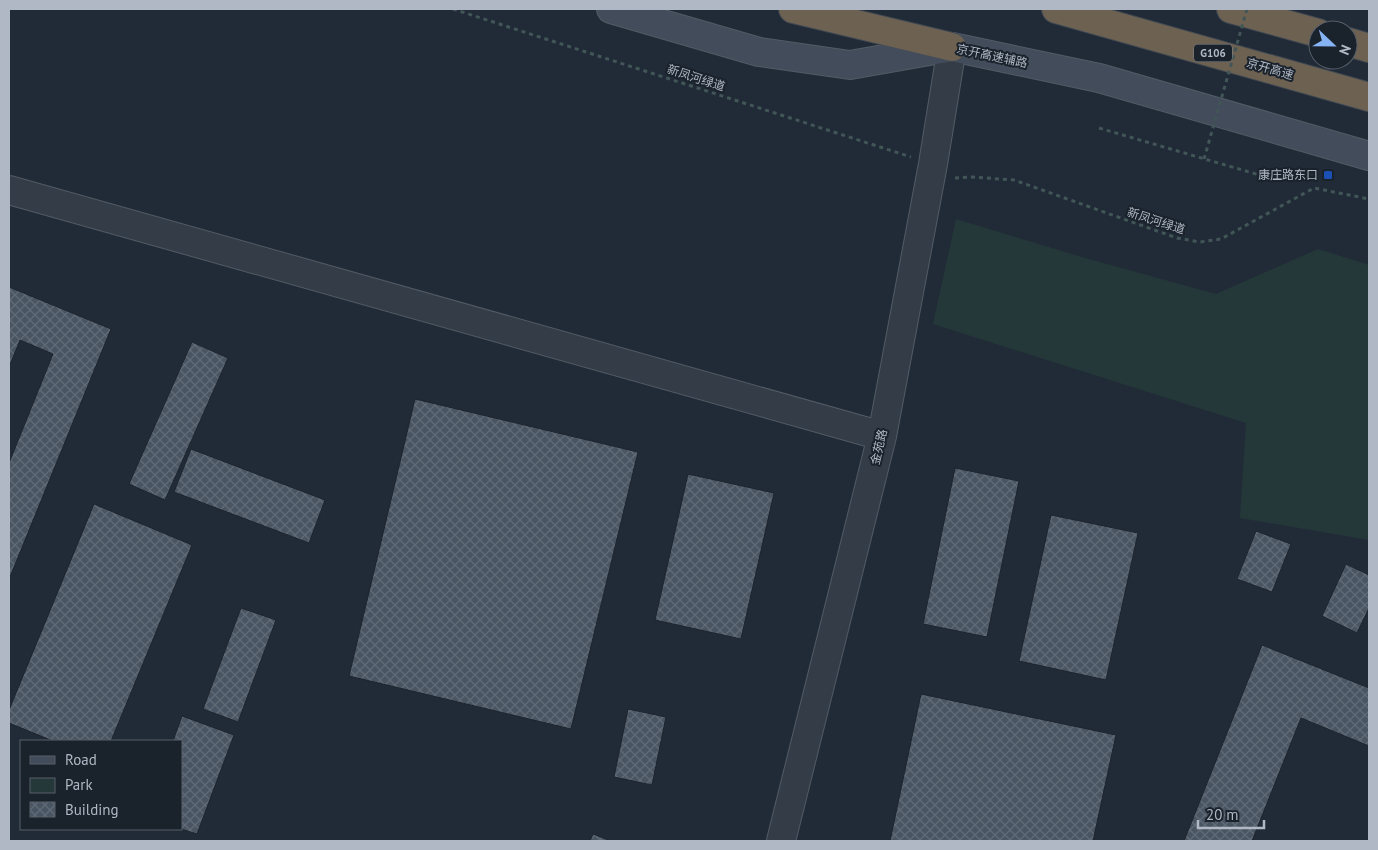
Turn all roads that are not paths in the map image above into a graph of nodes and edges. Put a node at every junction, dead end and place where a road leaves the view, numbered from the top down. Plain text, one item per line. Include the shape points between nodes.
1 (612, 9) edge
2 (794, 9) edge
3 (1056, 9) edge
4 (1231, 9) edge
5 (1308, 31) edge
6 (952, 48) junction
7 (1369, 97) edge
8 (1369, 156) edge
9 (9, 190) edge
10 (882, 436) junction
11 (781, 841) edge

1 - 6 main road, 京开高速辅路 via 759,52 850,65
2 - 6 highway
3 - 7 highway, 京开高速 / G106
4 - 5 highway
6 - 8 main road, 京开高速辅路 via 1099,78
6 - 10 street, 金苑路
9 - 10 street
10 - 11 street, 金苑路

